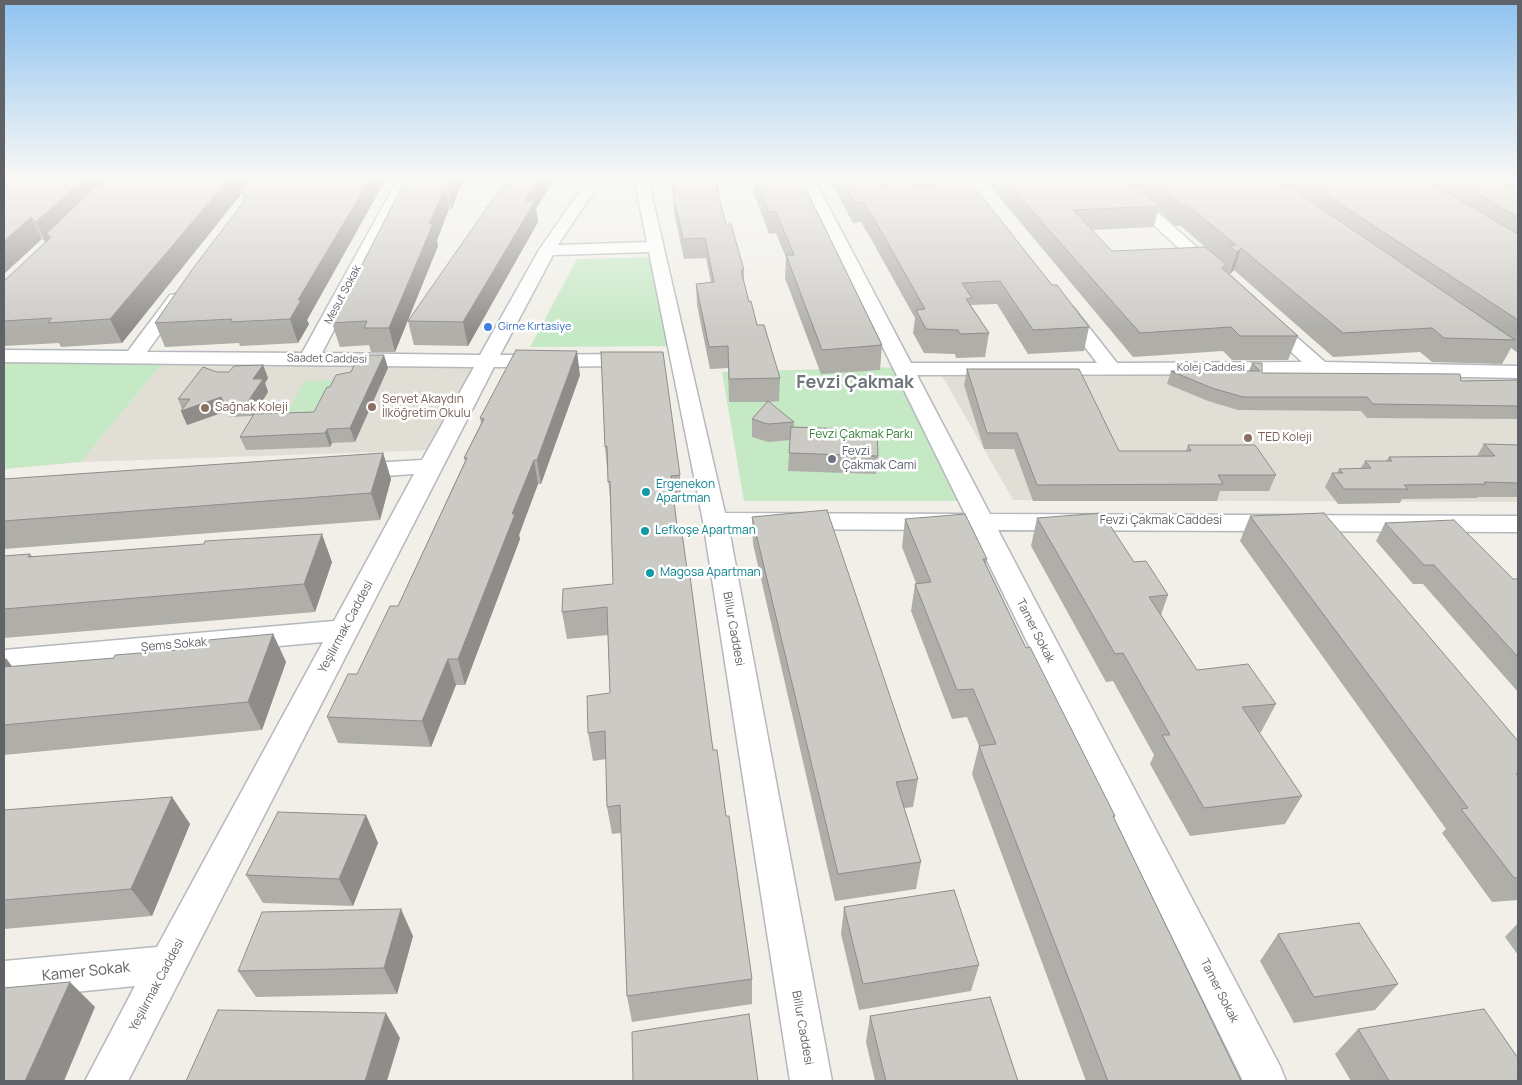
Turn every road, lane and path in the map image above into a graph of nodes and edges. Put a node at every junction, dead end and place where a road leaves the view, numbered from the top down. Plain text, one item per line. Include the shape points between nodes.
1 (378, 230) edge
2 (561, 230) edge
3 (652, 230) edge
4 (833, 230) edge
5 (1168, 230) edge
6 (656, 247) junction
7 (547, 250) junction
8 (1226, 283) edge
9 (186, 284) edge
10 (1056, 297) edge
11 (1255, 309) edge
12 (1502, 353) edge
13 (4, 356) edge
14 (134, 357) junction
15 (309, 359) junction
16 (665, 360) junction
17 (488, 361) junction
18 (1518, 364) edge
19 (1111, 368) junction
20 (1320, 368) junction
21 (904, 369) junction
22 (1518, 372) edge
23 (430, 466) junction
24 (331, 473) edge
25 (979, 520) junction
26 (715, 521) junction
27 (1326, 522) junction
28 (1518, 524) edge
29 (1344, 545) edge
30 (344, 630) junction
31 (4, 660) edge
32 (168, 964) junction
33 (4, 980) edge
34 (106, 1081) edge
35 (811, 1081) edge
36 (1265, 1081) edge

1 - 15 street, Mesut Sokak
2 - 7 street, Yeşilırmak Caddesi
3 - 6 street, Billur Caddesi
4 - 21 street, Tamer Sokak
5 - 8 street
6 - 7 street
6 - 16 street, Billur Caddesi
7 - 17 street, Yeşilırmak Caddesi
9 - 14 street
10 - 19 street
11 - 20 street
12 - 18 street
13 - 14 street, Saadet Caddesi
14 - 15 street, Saadet Caddesi
15 - 17 street, Saadet Caddesi
16 - 17 street, Saadet Caddesi
16 - 26 street, Billur Caddesi
17 - 23 street, Yeşilırmak Caddesi
19 - 20 street, Kolej Caddesi
19 - 21 street, Kolej Caddesi
20 - 22 street, Kolej Caddesi
21 - 25 street, Tamer Sokak
23 - 24 street
23 - 30 street, Yeşilırmak Caddesi
25 - 26 street, Fevzi Çakmak Caddesi
25 - 27 street, Fevzi Çakmak Caddesi
25 - 36 street, Tamer Sokak
26 - 35 street, Billur Caddesi
27 - 28 street, Fevzi Çakmak Caddesi
27 - 29 street
30 - 31 street, Şems Sokak
30 - 32 street, Yeşilırmak Caddesi
32 - 33 street, Kamer Sokak
32 - 34 street, Yeşilırmak Caddesi

